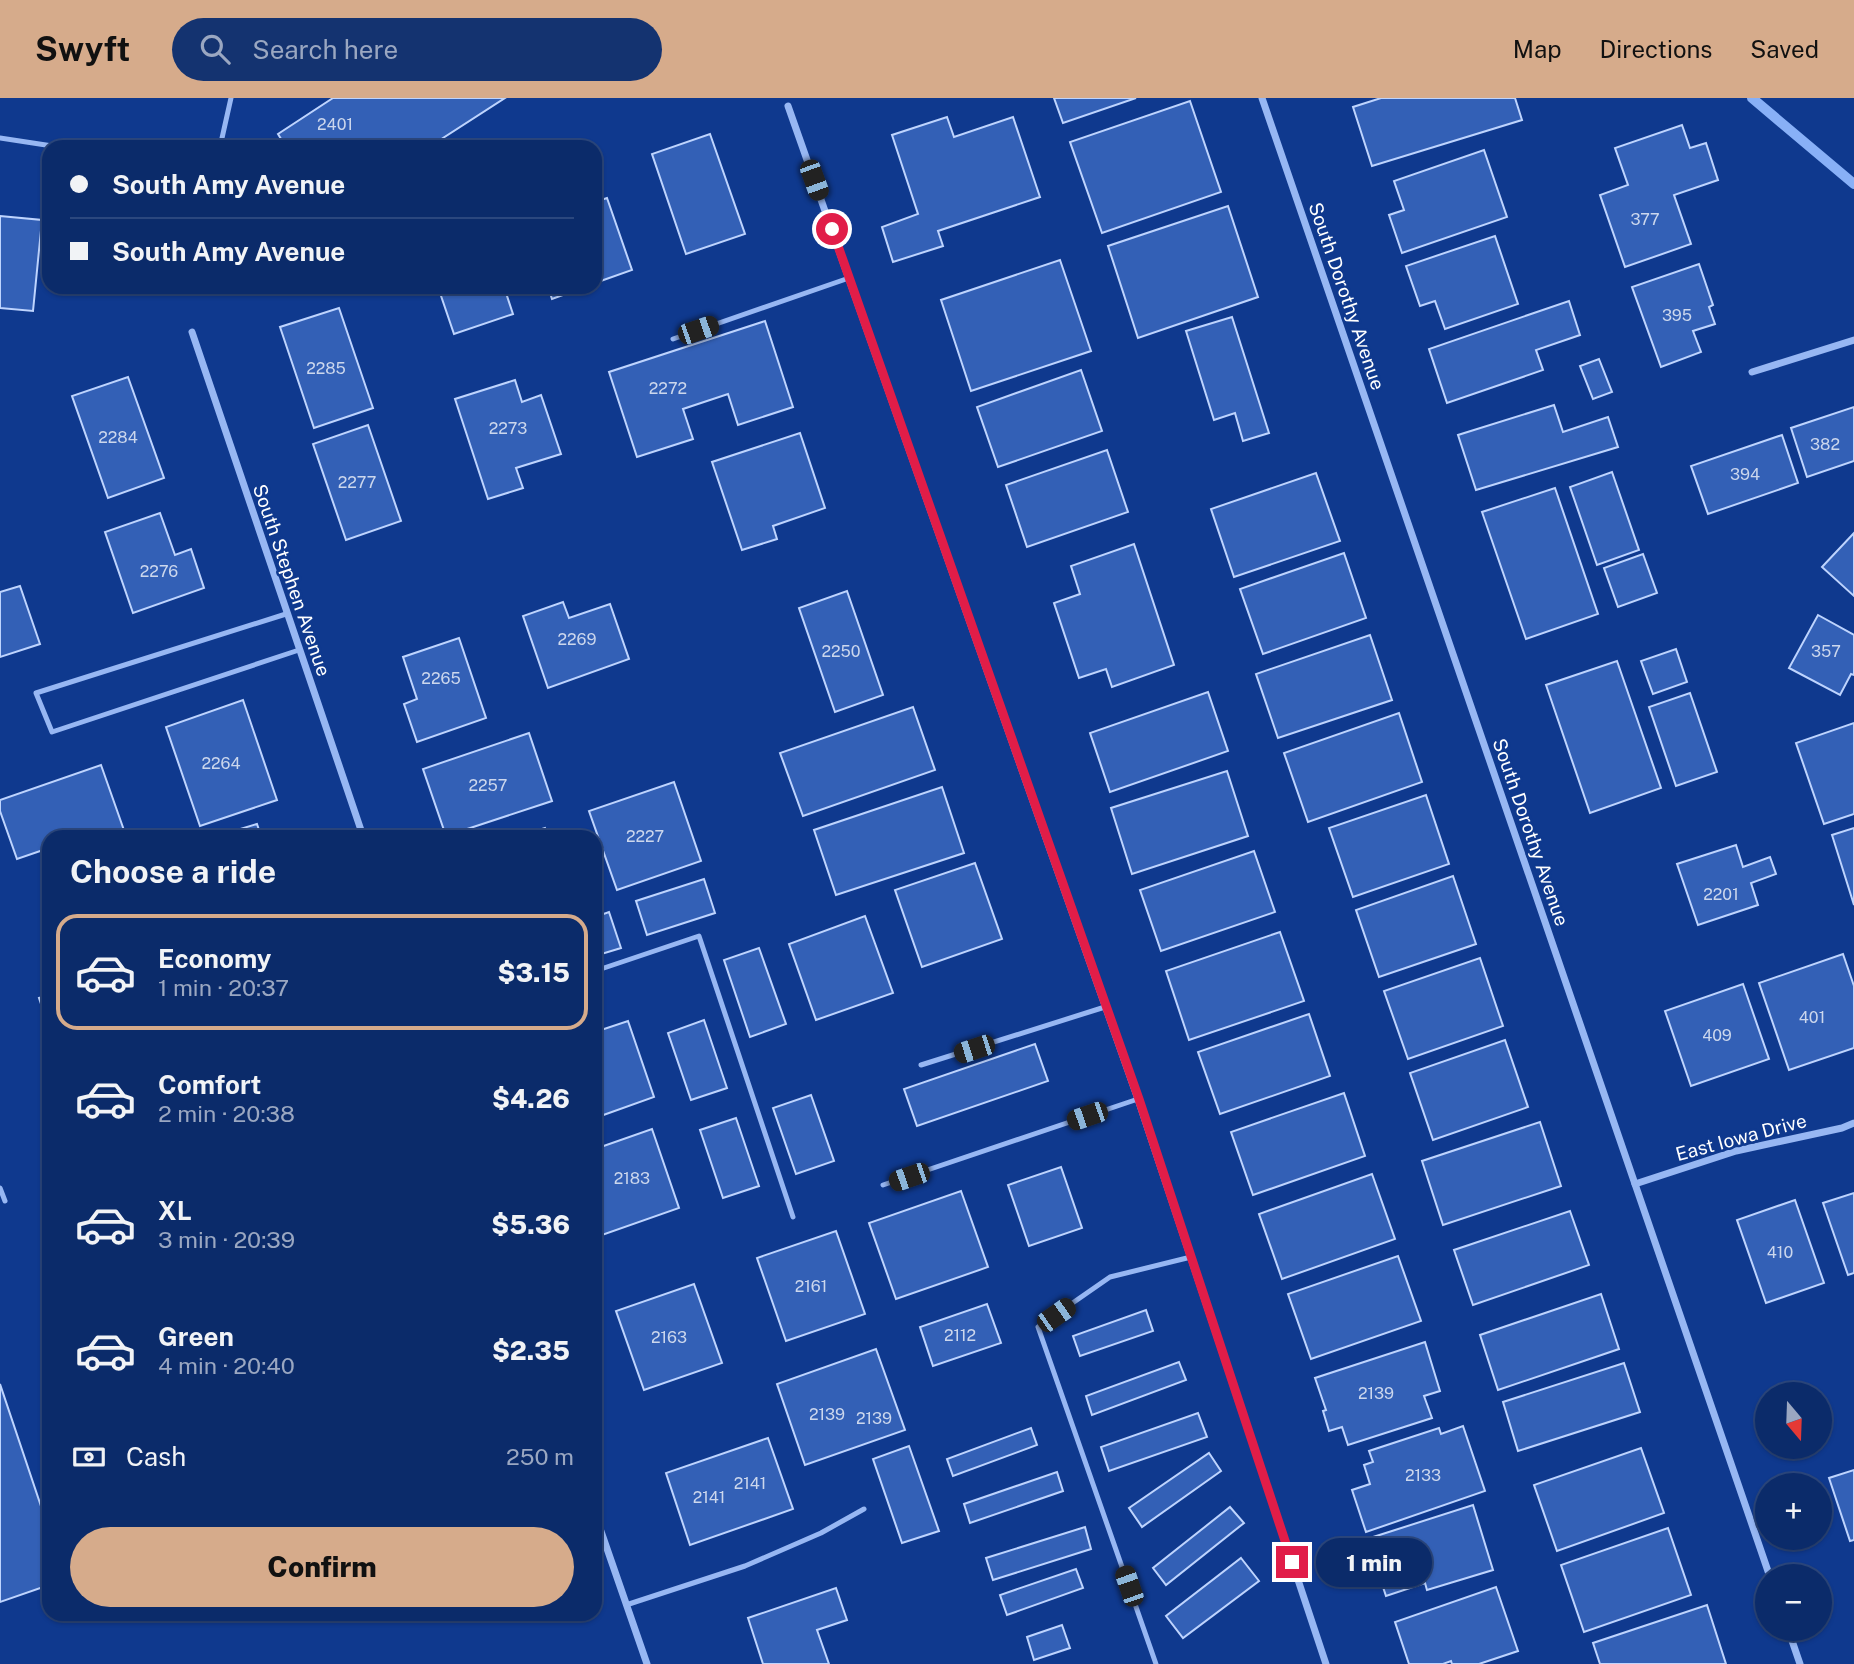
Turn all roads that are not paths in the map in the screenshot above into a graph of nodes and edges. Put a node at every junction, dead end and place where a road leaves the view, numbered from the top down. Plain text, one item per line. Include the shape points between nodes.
1 (231, 98) edge
2 (1262, 98) edge
3 (788, 106) dead end
4 (0, 138) edge
5 (222, 140) edge
6 (42, 144) edge
7 (849, 278) junction
8 (192, 332) dead end
9 (673, 339) dead end
10 (1854, 340) edge
11 (1752, 372) dead end
12 (286, 614) junction
13 (299, 650) junction
14 (361, 830) edge
15 (602, 969) edge
16 (1105, 1007) junction
17 (921, 1065) dead end
18 (1139, 1099) junction
19 (1854, 1123) edge
20 (1635, 1184) junction
21 (883, 1185) dead end
22 (0, 1188) edge
23 (5, 1201) dead end
24 (793, 1217) dead end
25 (1192, 1257) junction
26 (864, 1509) dead end
27 (602, 1535) edge
28 (1766, 1564) edge
29 (626, 1605) junction
30 (1792, 1641) edge
31 (647, 1664) edge
32 (1156, 1664) edge
33 (1326, 1664) edge
34 (1800, 1664) edge

1 - 5 lane
2 - 20 street, South Dorothy Avenue
3 - 7 street
4 - 6 lane
7 - 9 lane
7 - 16 street
8 - 12 street, South Stephen Avenue
10 - 11 street
12 - 13 street, South Stephen Avenue
12 - 13 lane via 36,693 52,732
13 - 14 street, South Stephen Avenue
15 - 24 lane via 699,936
16 - 17 lane
16 - 18 street
18 - 21 lane
18 - 25 street
19 - 20 street, East Iowa Drive via 1736,1151
20 - 28 street, South Dorothy Avenue
22 - 23 lane
25 - 32 lane via 1110,1277 1038,1327
25 - 33 street
26 - 29 lane via 746,1566
27 - 29 street
29 - 31 street
30 - 34 street

